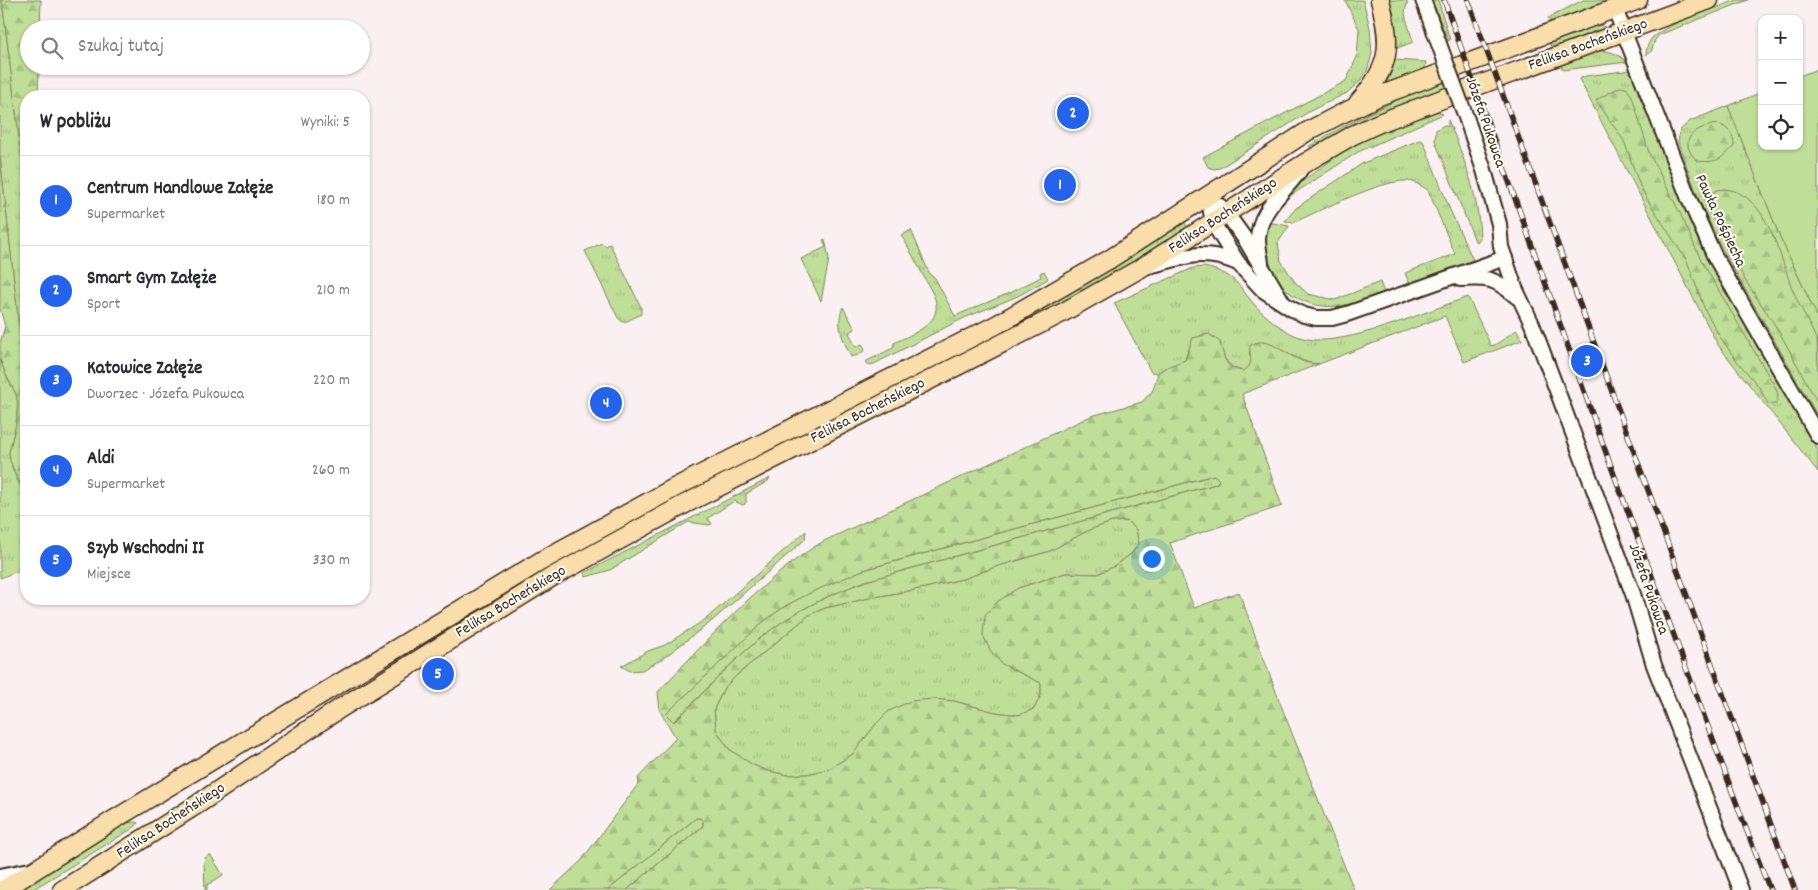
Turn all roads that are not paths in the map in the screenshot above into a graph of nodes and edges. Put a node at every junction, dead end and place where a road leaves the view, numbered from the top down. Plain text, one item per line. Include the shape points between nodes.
1 (1380, 0) edge
2 (1423, 0) edge
3 (1638, 0) edge
4 (1709, 0) edge
5 (1615, 9) junction
6 (1624, 32) junction
7 (1354, 108) junction
8 (1305, 163) junction
9 (1208, 195) junction
10 (1220, 218) junction
11 (1505, 258) junction
12 (1238, 263) junction
13 (1261, 263) junction
14 (1141, 268) junction
15 (1446, 279) junction
16 (1520, 299) junction
17 (1284, 304) junction
18 (1818, 436) edge
19 (36, 869) junction
20 (0, 876) edge
21 (3, 890) edge
22 (62, 890) edge
23 (1741, 890) edge

1 - 7 main road via 1387,38 1385,62 1376,82
2 - 11 street, Józefa Pukowca, bridge via 1484,170
3 - 5 main road, Feliksa Bocheńskiego
4 - 6 main road, Feliksa Bocheńskiego
5 - 6 street, Pawła Pośpiecha
5 - 7 main road, Feliksa Bocheńskiego
6 - 8 main road, Feliksa Bocheńskiego via 1379,123
6 - 18 street, Pawła Pośpiecha via 1688,199 1714,255
7 - 9 main road, Feliksa Bocheńskiego via 1308,131
8 - 10 main road, Feliksa Bocheńskiego
8 - 13 street via 1264,215 1258,239
9 - 10 street
9 - 19 main road, Feliksa Bocheńskiego via 1126,249 1012,316 676,487 556,552
10 - 12 street
10 - 13 street
10 - 14 main road, Feliksa Bocheńskiego
11 - 15 street
11 - 16 street, Józefa Pukowca
12 - 14 street via 1207,254
12 - 17 street via 1263,290
13 - 17 street
14 - 22 main road, Feliksa Bocheńskiego via 1062,313 685,504 560,573 345,704 198,804
15 - 16 street, Józefa Pukowca via 1484,278 1502,285
15 - 17 street via 1332,318 1304,315
16 - 23 street, Józefa Pukowca via 1633,594 1660,682
19 - 20 street
19 - 21 main road, Feliksa Bocheńskiego

